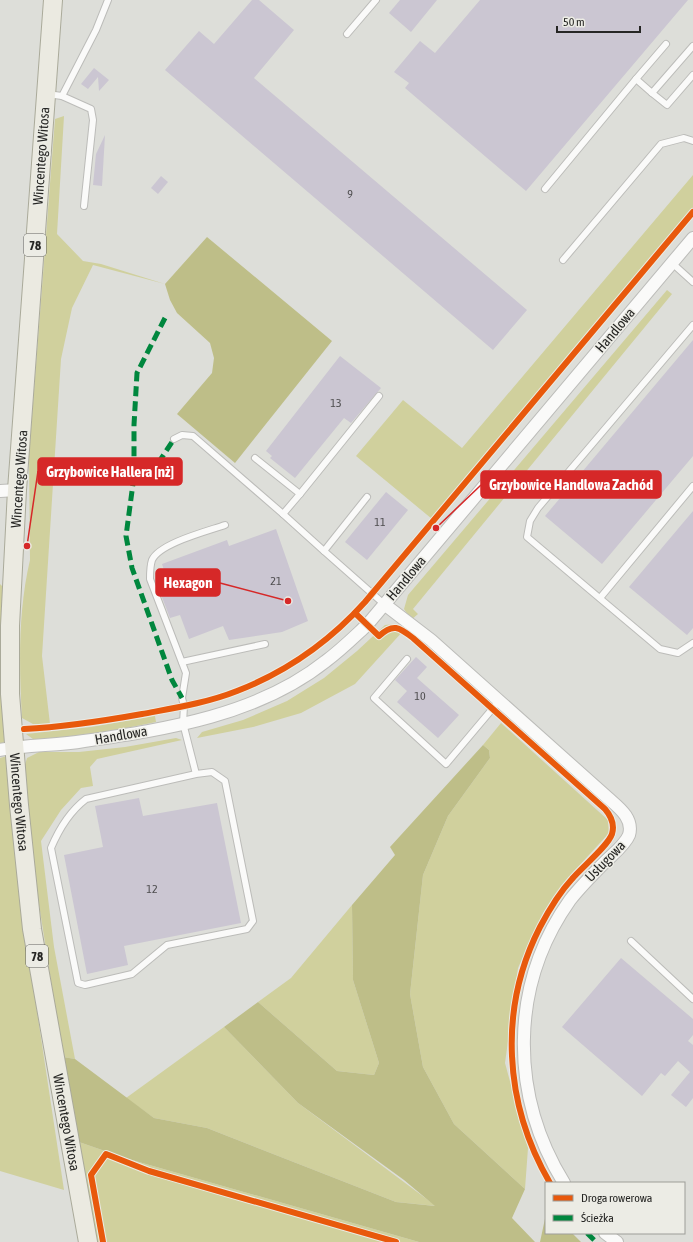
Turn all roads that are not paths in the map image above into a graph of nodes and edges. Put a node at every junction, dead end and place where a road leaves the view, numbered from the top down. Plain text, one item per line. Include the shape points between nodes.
1 (53, 0) edge
2 (108, 0) edge
3 (376, 0) edge
4 (347, 34) dead end
5 (666, 44) dead end
6 (693, 46) edge
7 (693, 75) edge
8 (636, 79) junction
9 (652, 93) junction
10 (54, 95) junction
11 (693, 141) edge
12 (545, 189) dead end
13 (84, 206) dead end
14 (693, 238) edge
15 (563, 260) dead end
16 (672, 263) junction
17 (693, 282) edge
18 (693, 325) edge
19 (380, 396) dead end
20 (174, 439) dead end
21 (256, 458) dead end
22 (693, 486) edge
23 (9, 490) edge
24 (300, 494) junction
25 (367, 497) dead end
26 (283, 514) junction
27 (225, 525) dead end
28 (324, 550) junction
29 (600, 598) junction
30 (384, 604) junction
31 (693, 643) edge
32 (264, 644) dead end
33 (407, 659) dead end
34 (182, 662) junction
35 (499, 701) junction
36 (183, 723) junction
37 (7, 749) edge
38 (196, 774) junction
39 (631, 941) dead end
40 (693, 999) edge
41 (563, 1182) edge
42 (606, 1234) edge
43 (88, 1242) edge
44 (617, 1242) edge

1 - 10 main road, Wincentego Witosa / 78
2 - 10 lane via 96,30
3 - 4 lane
5 - 8 lane
6 - 9 lane
7 - 9 lane via 667,105
8 - 9 lane
8 - 12 lane
10 - 13 lane via 91,108
10 - 23 main road, Wincentego Witosa / 78
11 - 15 lane via 684,138 661,144
14 - 16 street, Handlowa
16 - 17 lane
16 - 30 street, Handlowa
18 - 29 lane via 538,508 530,521 527,536
19 - 24 lane
20 - 26 lane via 182,435 193,436
21 - 24 lane
22 - 29 lane
23 - 37 main road, Wincentego Witosa / 78
24 - 26 lane
25 - 28 lane
26 - 28 lane
27 - 34 lane via 166,546 153,558 150,567 150,578
28 - 30 lane
29 - 31 lane via 660,649 678,653
30 - 35 street, Usługowa via 420,631
30 - 36 street, Handlowa via 367,625 326,662 282,689 223,714
32 - 34 lane
33 - 35 lane via 374,698 446,764
34 - 36 lane via 186,673 182,698
35 - 41 street, Usługowa via 620,809 630,826 626,840 582,886 554,926 536,968 528,998 524,1034 526,1088 540,1137
36 - 37 street, Handlowa via 84,741
36 - 38 lane
37 - 43 main road, Wincentego Witosa / 78 via 32,929
38 - 38 lane via 86,799 76,806 58,831 51,848 78,983 86,985 132,974 167,945 247,929 253,921 225,781 212,772
39 - 40 lane
42 - 44 street

